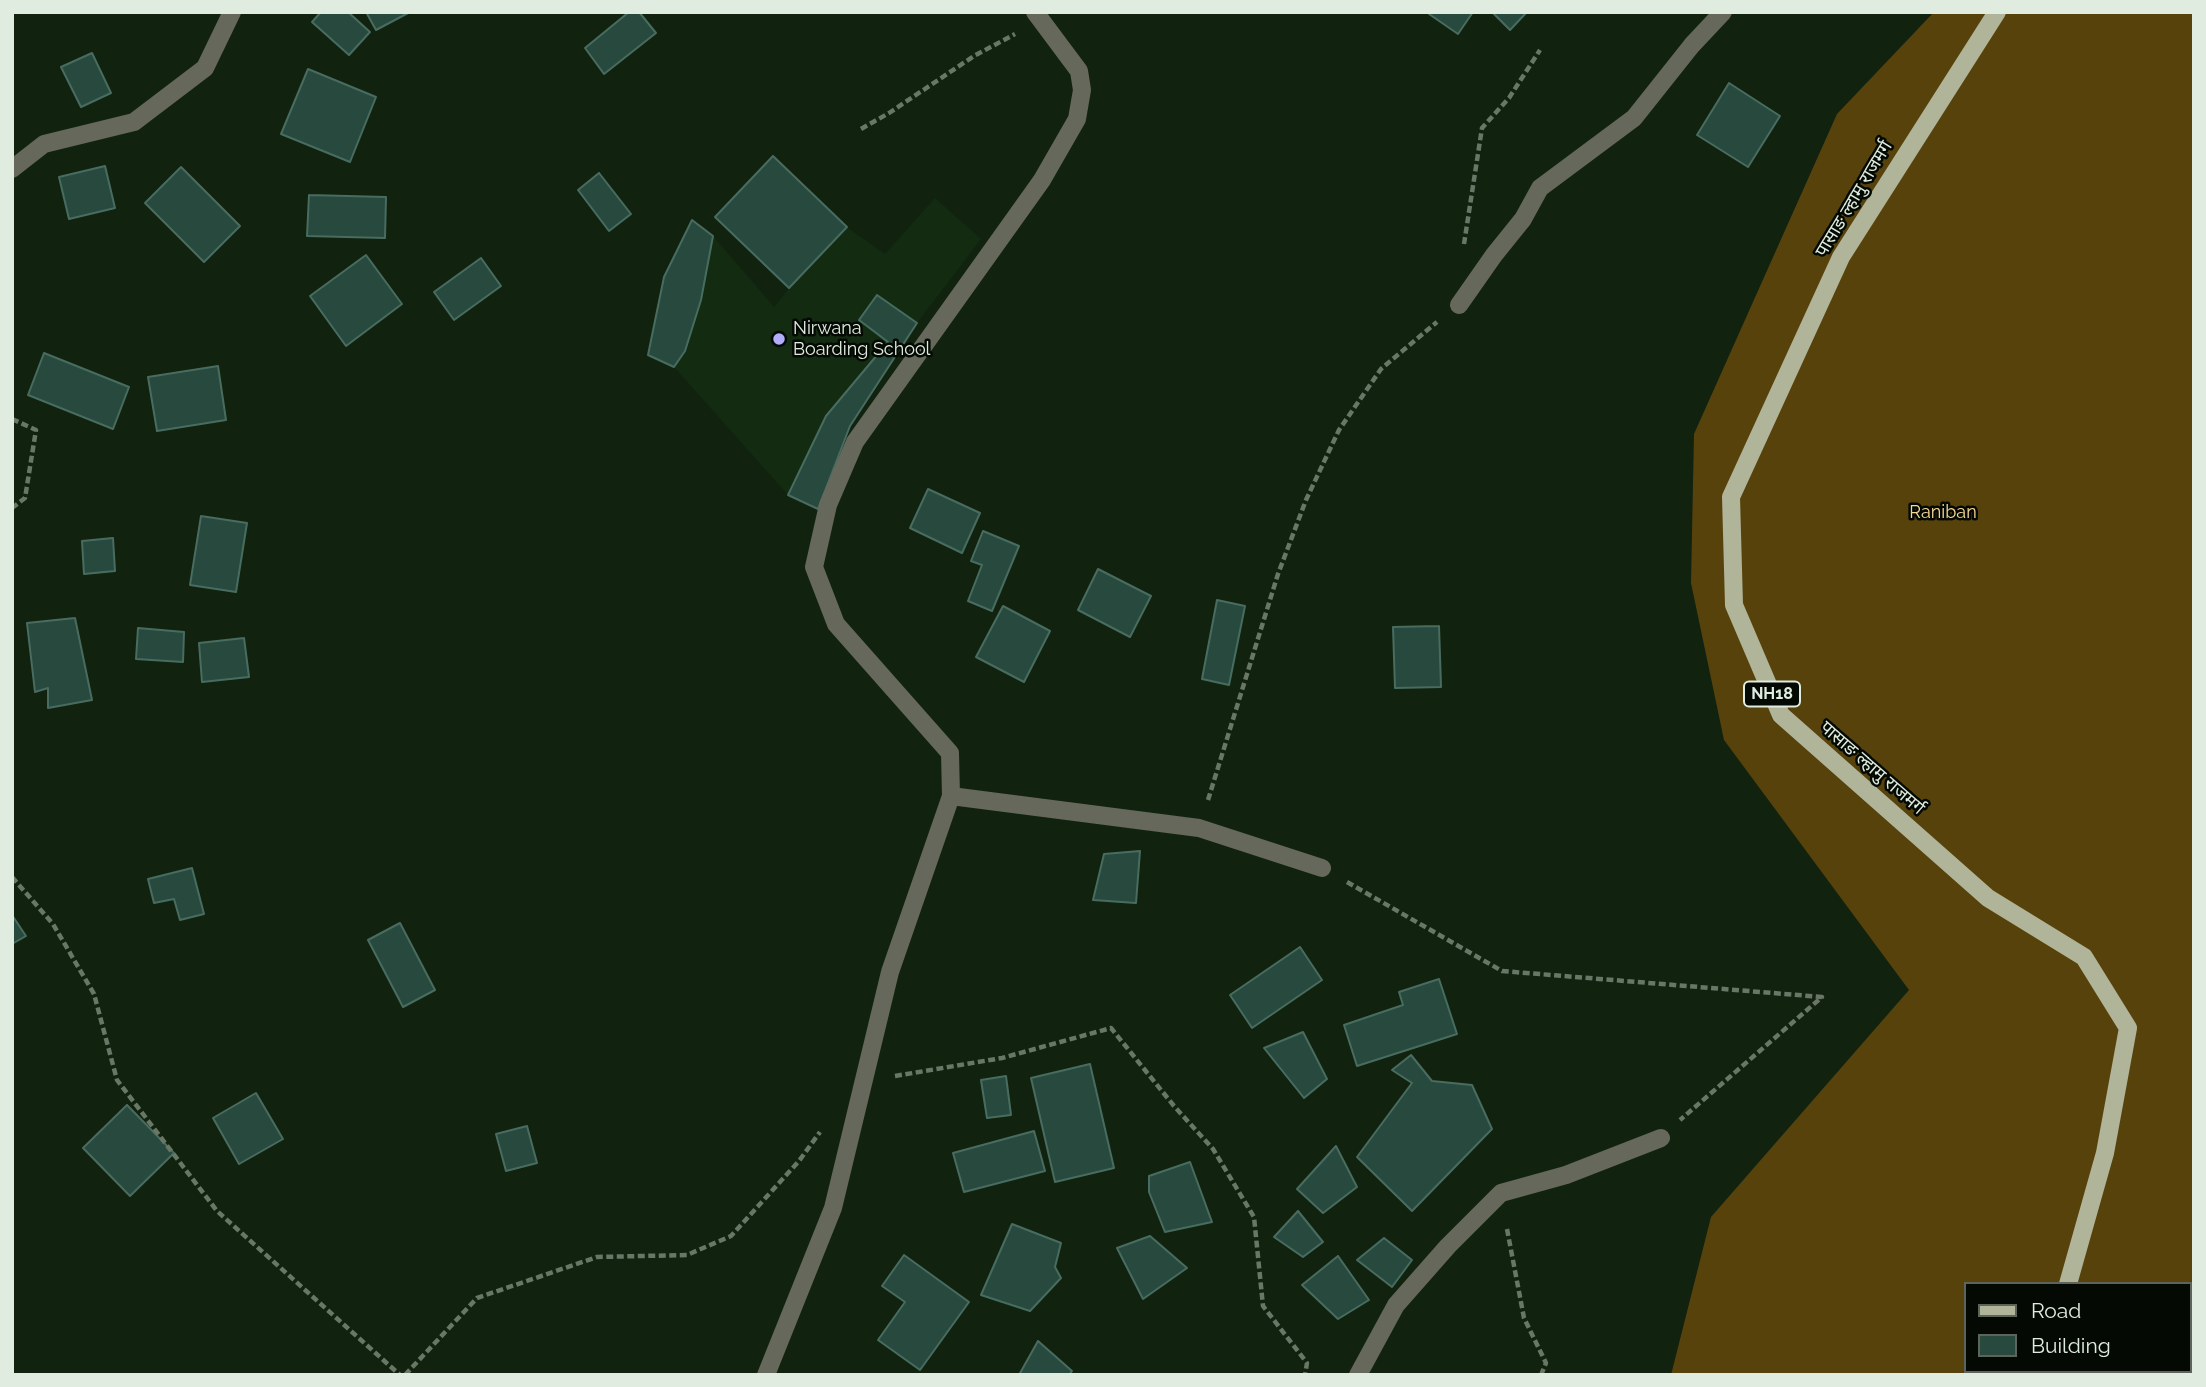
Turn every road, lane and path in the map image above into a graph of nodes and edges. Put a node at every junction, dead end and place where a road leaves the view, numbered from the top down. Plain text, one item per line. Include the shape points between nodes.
1 (232, 12) edge
2 (1723, 12) edge
3 (1997, 12) edge
4 (1037, 16) edge
5 (1540, 50) dead end
6 (861, 129) dead end
7 (12, 169) edge
8 (1464, 247) dead end
9 (1459, 305) joint
10 (12, 419) edge
11 (12, 508) edge
12 (951, 796) junction
13 (1199, 828) junction
14 (1322, 868) joint
15 (12, 877) edge
16 (862, 1081) junction
17 (826, 1124) dead end
18 (1661, 1138) joint
19 (1501, 1193) junction
20 (2069, 1282) edge
21 (402, 1375) edge
22 (766, 1375) edge
23 (1305, 1375) edge
24 (1358, 1375) edge
25 (1541, 1375) edge

1 - 7 street via 205,68 134,122 44,144
2 - 9 street via 1634,118 1541,188
3 - 20 main road, पासाङ ल्हामु राजमर्ग / NH18 via 1840,257 1731,497 1734,605 1781,715 1987,898 2084,957 2128,1028 2105,1153
4 - 6 path
4 - 12 street via 1079,71 1082,90 1077,119 1042,180 855,442 828,505 814,567 836,624 950,753
5 - 8 path via 1482,128
9 - 13 path via 1381,369 1339,430 1278,574
10 - 11 path via 36,430 25,498
12 - 13 street
12 - 16 street via 890,972
13 - 14 street
14 - 18 path via 1502,971 1822,997
15 - 21 path via 53,924 94,995 117,1080 217,1211
16 - 22 street via 834,1208
16 - 23 path via 1002,1058 1111,1028 1213,1149 1254,1217 1263,1306 1307,1363
17 - 21 path via 731,1236 687,1255 597,1257 477,1298
18 - 19 street via 1566,1175
19 - 24 street via 1396,1305
19 - 25 path via 1524,1318 1546,1363

